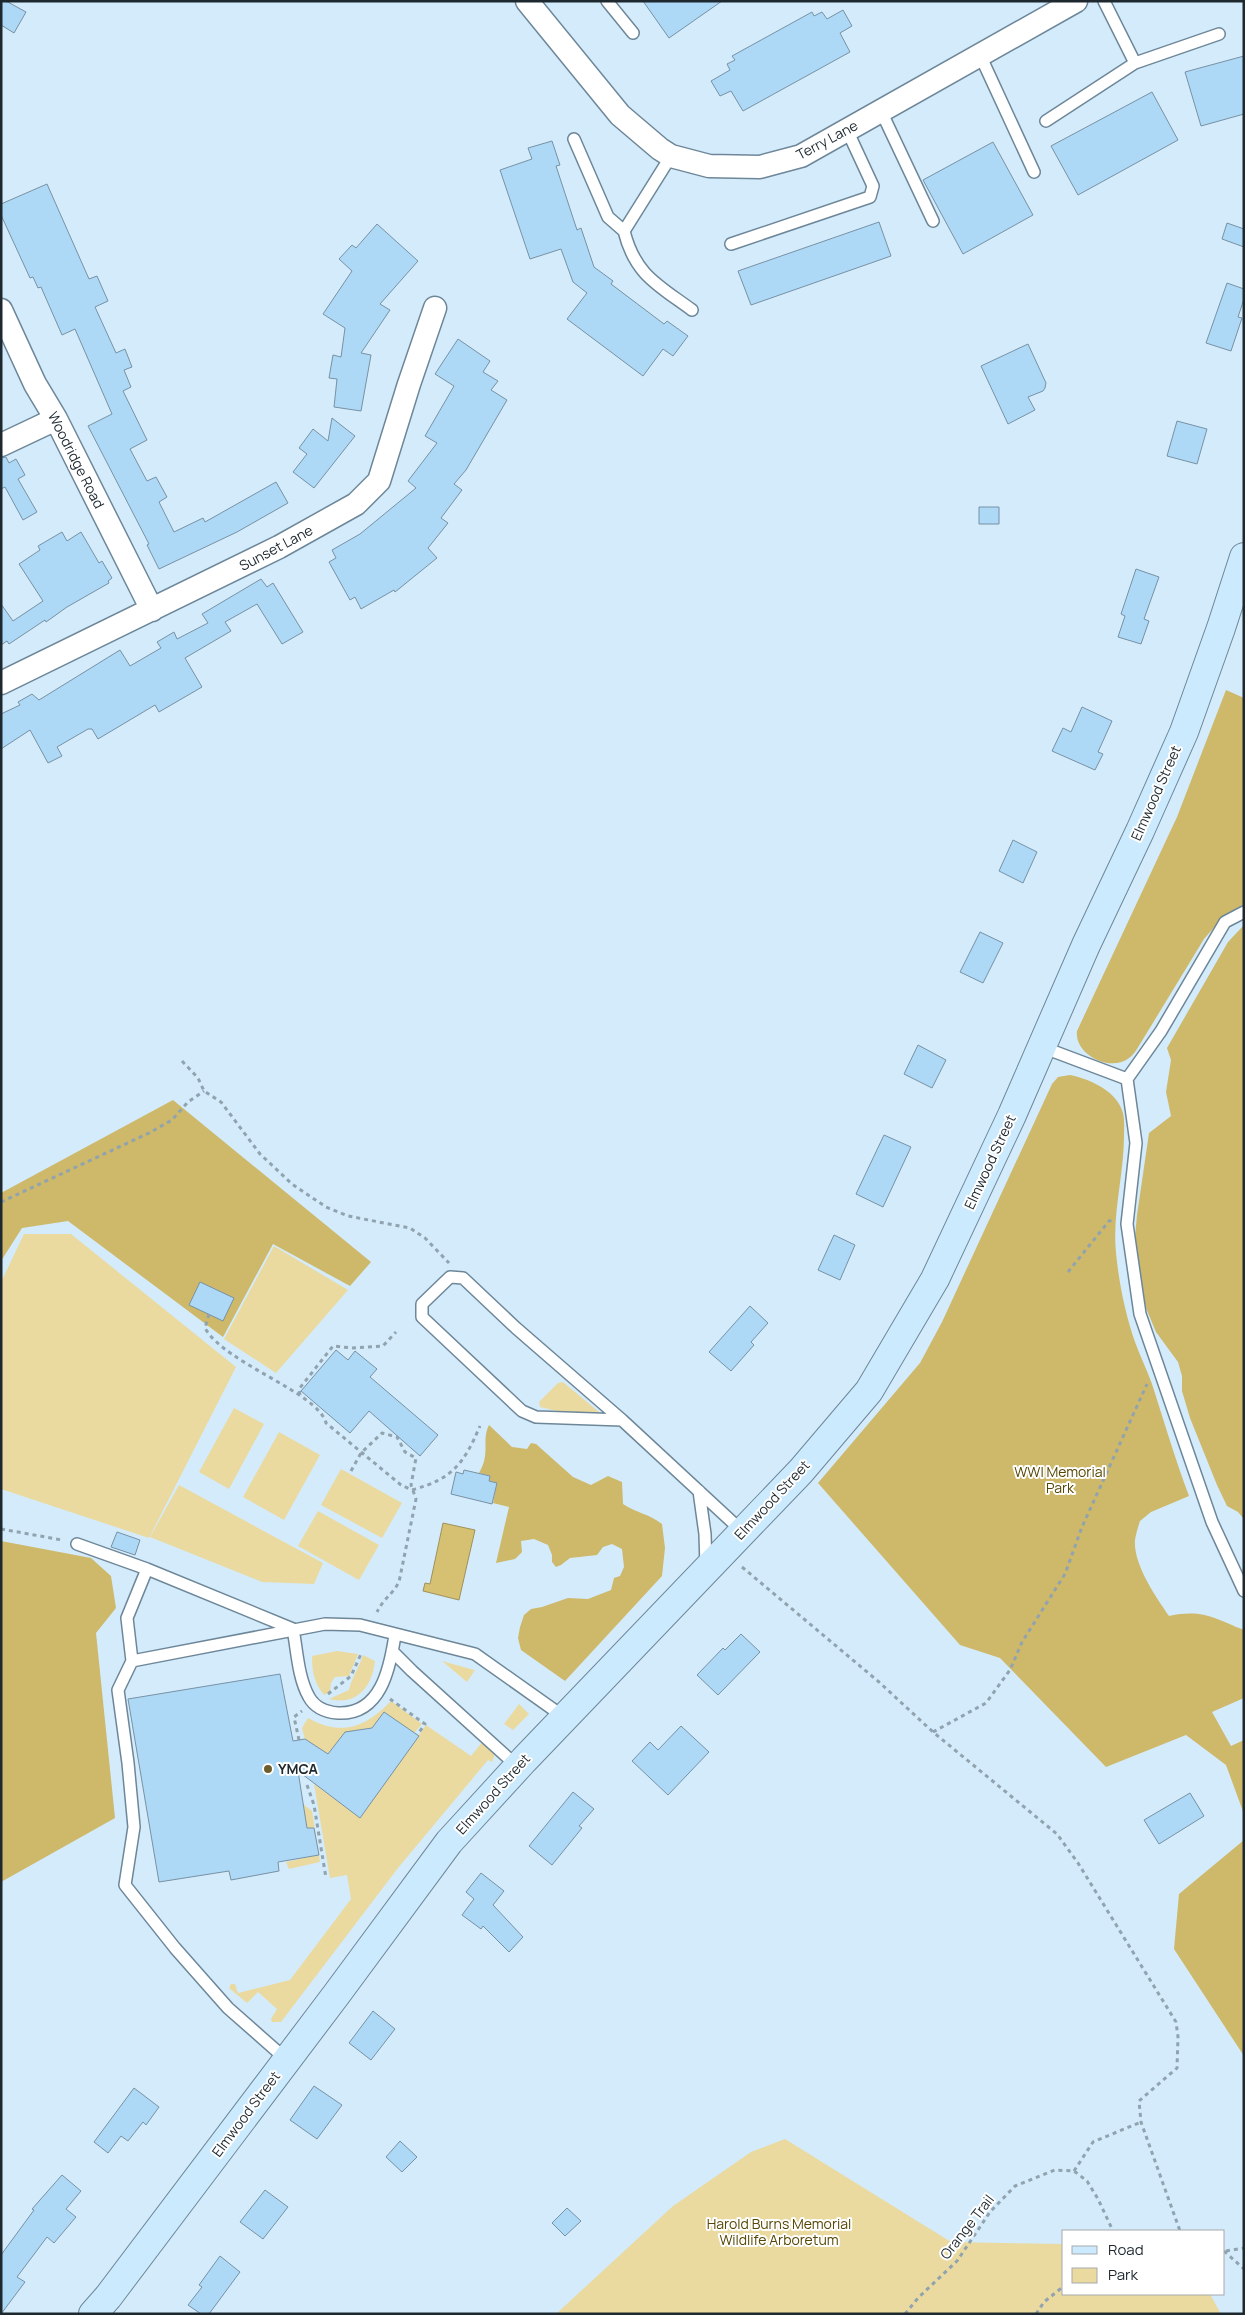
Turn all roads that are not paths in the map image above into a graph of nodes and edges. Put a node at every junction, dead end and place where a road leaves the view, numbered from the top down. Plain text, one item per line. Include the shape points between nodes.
1 (527, 1) edge
2 (607, 1) edge
3 (1076, 1) edge
4 (1104, 1) edge
5 (633, 33) dead end
6 (1220, 34) dead end
7 (980, 55) junction
8 (1135, 63) junction
9 (881, 111) junction
10 (1046, 121) dead end
11 (846, 130) junction
12 (574, 139) dead end
13 (672, 156) junction
14 (1034, 172) dead end
15 (933, 221) dead end
16 (624, 231) junction
17 (731, 244) dead end
18 (435, 308) dead end
19 (1, 310) edge
20 (692, 310) dead end
21 (56, 419) junction
22 (1, 445) edge
23 (1244, 557) edge
24 (152, 610) junction
25 (1, 683) edge
26 (1244, 912) edge
27 (1042, 1047) junction
28 (1127, 1079) junction
29 (622, 1420) junction
30 (699, 1491) junction
31 (743, 1532) junction
32 (77, 1544) road end
33 (715, 1561) junction
34 (147, 1569) junction
35 (1244, 1591) edge
36 (293, 1629) junction
37 (395, 1635) junction
38 (392, 1651) junction
39 (132, 1661) junction
40 (564, 1717) junction
41 (518, 1766) junction
42 (287, 2060) junction
43 (92, 2314) edge

1 - 13 street, Terry Lane via 620,115
2 - 5 lane
3 - 7 street, Terry Lane
4 - 8 lane
6 - 8 lane
7 - 9 street, Terry Lane
7 - 14 lane
8 - 10 lane
9 - 11 street, Terry Lane
9 - 15 lane
11 - 13 street, Terry Lane via 801,156 760,167 709,166
11 - 17 lane via 873,186 870,197
12 - 16 lane via 608,218
13 - 16 lane
16 - 20 lane via 629,250 645,276
18 - 24 street, Sunset Lane via 408,384 380,481 356,504 288,543
19 - 21 street, Woodridge Road via 35,384
21 - 22 street
21 - 24 street, Woodridge Road
23 - 27 main road, Elmwood Street via 1184,732
24 - 25 street, Sunset Lane
26 - 28 lane via 1225,922 1161,1031
27 - 28 lane
27 - 31 main road, Elmwood Street via 935,1279 869,1391 801,1471
28 - 35 lane via 1136,1143 1127,1224 1140,1314 1212,1522
29 - 29 lane via 463,1278 450,1276 422,1304 422,1317 522,1411 536,1417
29 - 30 lane
30 - 31 lane
30 - 33 lane via 705,1534
31 - 33 main road, Elmwood Street
32 - 34 lane
33 - 40 main road, Elmwood Street
34 - 36 lane
34 - 39 lane via 127,1618
36 - 37 lane via 325,1624 360,1624
36 - 38 lane via 308,1696 325,1711 354,1712 365,1706 387,1677
36 - 39 lane
37 - 38 lane
37 - 40 lane via 475,1654
38 - 41 lane
39 - 42 lane via 118,1690 134,1827 125,1885 228,2008
40 - 41 main road, Elmwood Street
41 - 42 main road, Elmwood Street via 449,1842
42 - 43 main road, Elmwood Street

